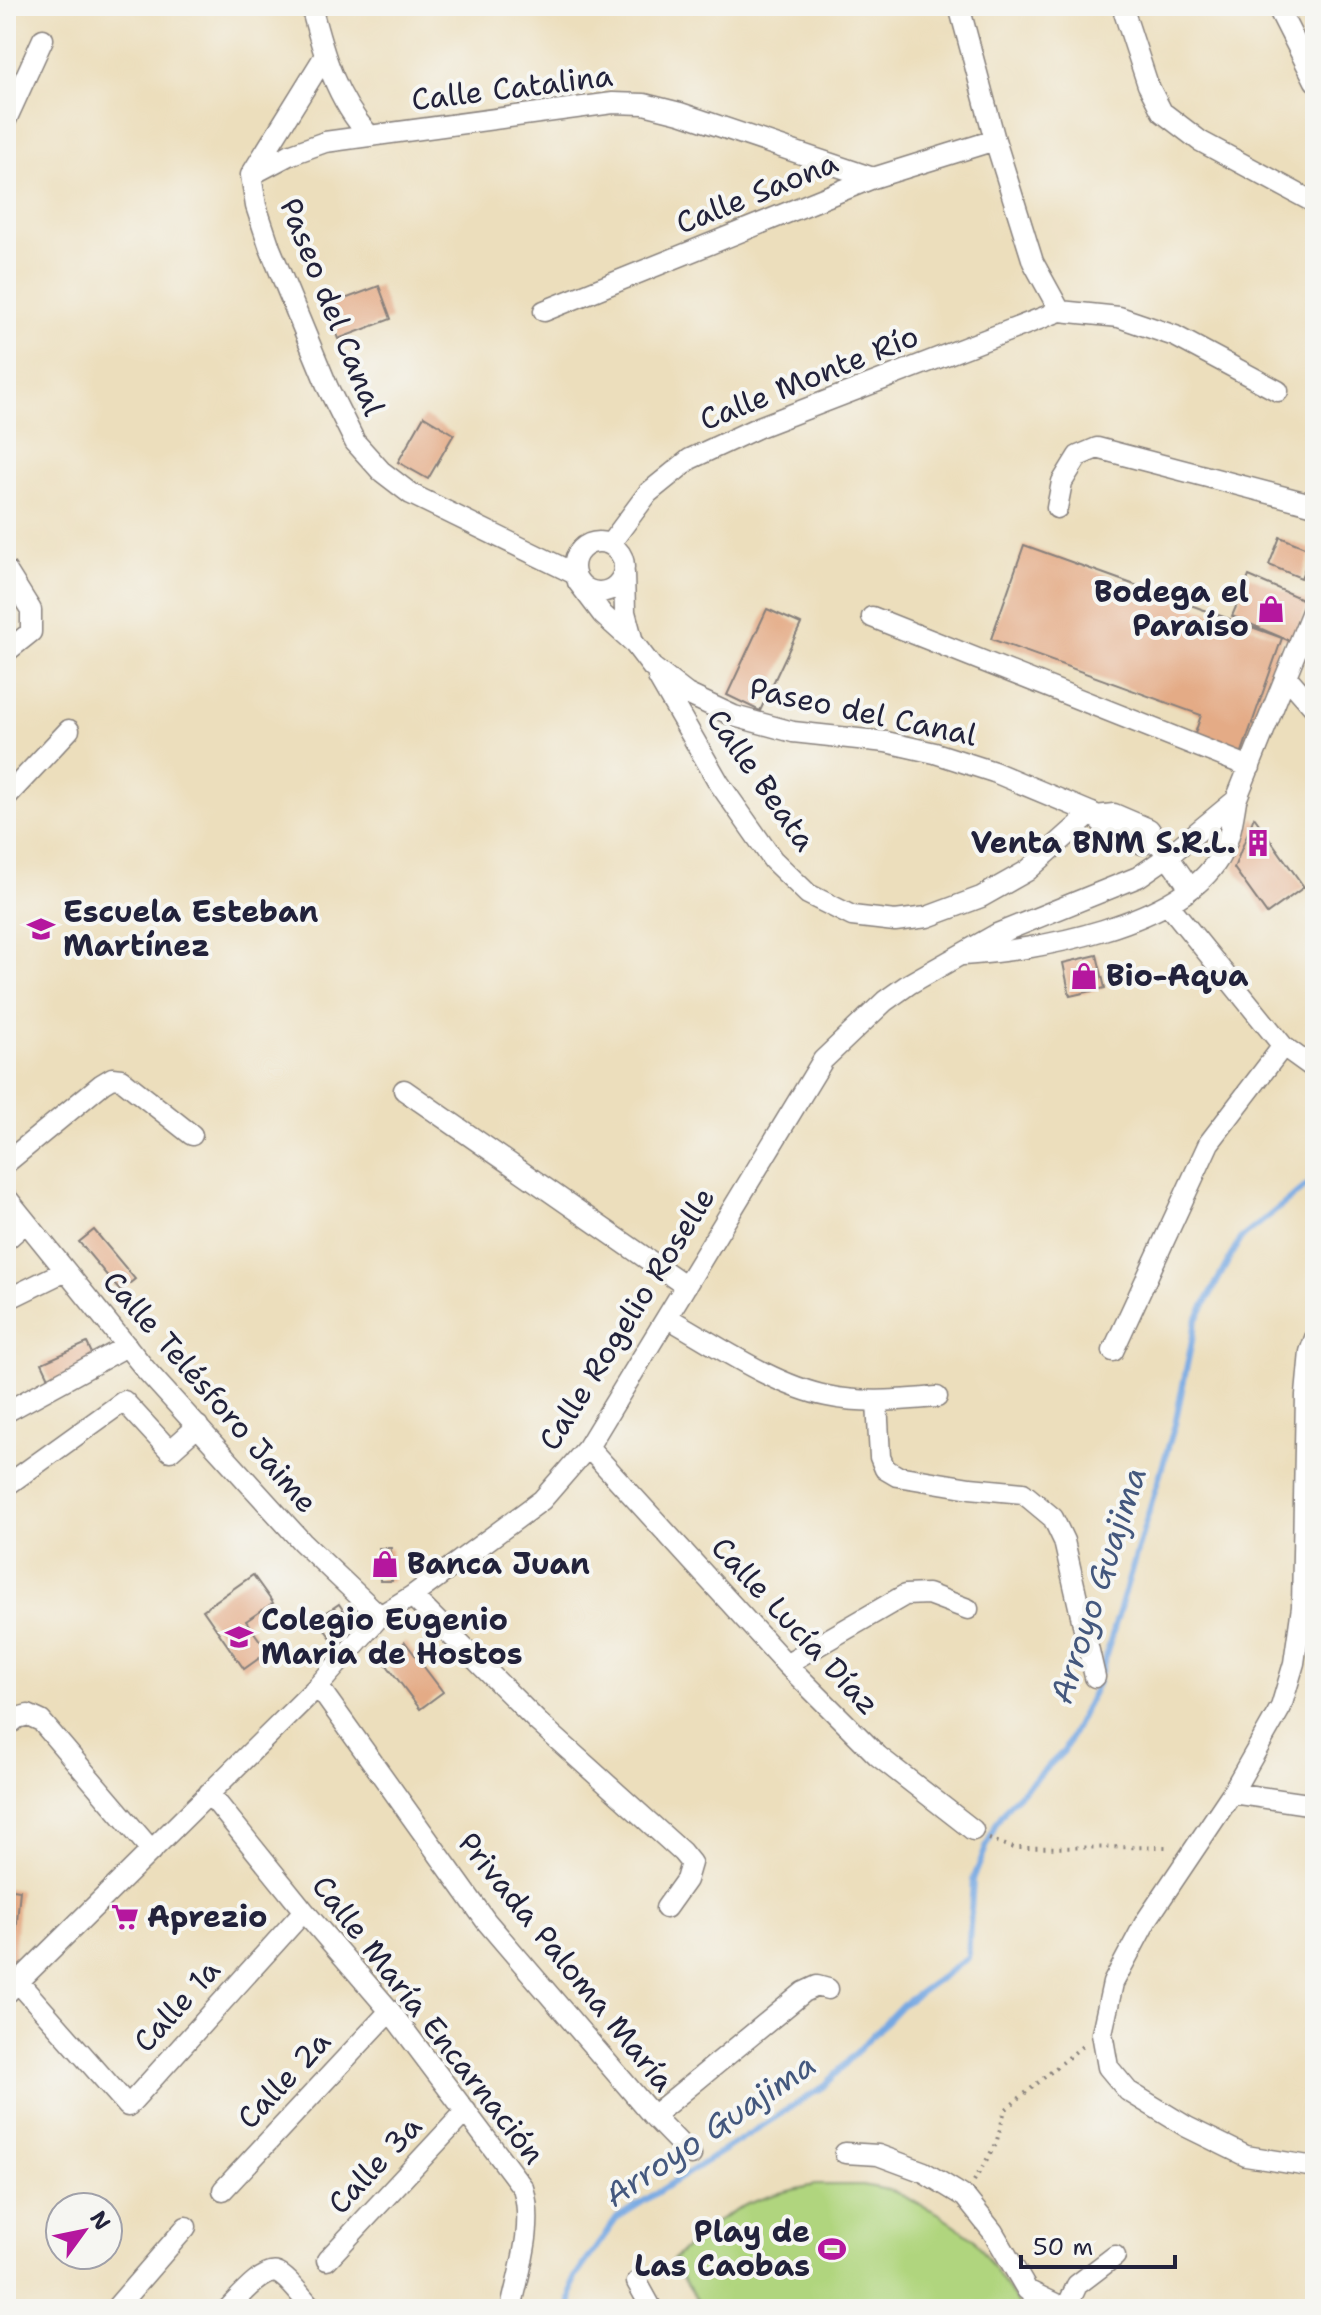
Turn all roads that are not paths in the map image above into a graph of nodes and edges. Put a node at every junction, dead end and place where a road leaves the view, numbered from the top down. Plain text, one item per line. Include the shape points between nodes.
1 (311, 6) edge
2 (959, 6) edge
3 (1122, 6) edge
4 (1277, 6) edge
5 (43, 39) dead end
6 (324, 57) junction
7 (1315, 81) edge
8 (6, 120) edge
9 (369, 135) junction
10 (995, 140) junction
11 (251, 175) junction
12 (873, 178) junction
13 (1315, 203) edge
14 (544, 311) dead end
15 (1060, 311) junction
16 (1278, 391) dead end
17 (1315, 505) edge
18 (1057, 508) dead end
19 (610, 544) junction
20 (6, 570) edge
21 (624, 573) junction
22 (576, 578) junction
23 (1315, 604) edge
24 (872, 617) dead end
25 (633, 642) junction
26 (6, 652) edge
27 (652, 667) junction
28 (1286, 676) junction
29 (1315, 709) edge
30 (69, 730) dead end
31 (1250, 767) junction
32 (6, 797) edge
33 (1236, 800) junction
34 (1094, 815) junction
35 (1162, 849) junction
36 (1190, 888) junction
37 (1168, 904) junction
38 (959, 955) junction
39 (1283, 1046) junction
40 (1315, 1069) edge
41 (404, 1090) dead end
42 (192, 1135) dead end
43 (6, 1163) edge
44 (6, 1197) edge
45 (26, 1222) junction
46 (6, 1240) edge
47 (65, 1271) junction
48 (686, 1286) junction
49 (6, 1300) edge
50 (668, 1318) junction
51 (1315, 1338) edge
52 (127, 1346) junction
53 (1113, 1351) dead end
54 (169, 1395) junction
55 (937, 1397) dead end
56 (877, 1402) junction
57 (6, 1412) edge
58 (142, 1421) junction
59 (198, 1426) junction
60 (588, 1447) junction
61 (6, 1486) edge
62 (412, 1596) junction
63 (968, 1609) dead end
64 (380, 1616) junction
65 (786, 1664) junction
66 (1095, 1677) dead end
67 (318, 1686) junction
68 (6, 1727) edge
69 (209, 1793) junction
70 (1232, 1793) junction
71 (1315, 1805) edge
72 (973, 1830) dead end
73 (152, 1851) junction
74 (666, 1908) dead end
75 (304, 1911) junction
76 (12, 1988) edge
77 (828, 1989) dead end
78 (390, 2011) junction
79 (466, 2111) junction
80 (653, 2116) junction
81 (845, 2153) dead end
82 (691, 2155) dead end
83 (1315, 2167) edge
84 (223, 2190) dead end
85 (186, 2227) dead end
86 (1115, 2256) dead end
87 (327, 2260) dead end
88 (637, 2282) dead end
89 (115, 2309) edge
90 (228, 2309) edge
91 (313, 2309) edge
92 (511, 2309) edge
93 (652, 2309) edge
94 (1066, 2309) edge

1 - 6 street
2 - 10 street
3 - 13 street via 1162,112 1200,141
4 - 7 street
5 - 8 street
6 - 9 street via 354,118
6 - 11 street
9 - 11 street, Calle Catalina via 325,142
9 - 12 street, Calle Catalina via 613,103 644,104
10 - 12 street, Calle Saona
10 - 15 street via 1033,262
11 - 22 street, Paseo del Canal via 270,248 355,442 411,494
12 - 14 street, Calle Saona
15 - 16 street, Calle Monte Río via 1119,317 1175,336
15 - 19 street, Calle Monte Río via 759,427 690,459 648,493
17 - 18 street via 1097,448 1078,456 1062,482
19 - 21 street via 622,556
19 - 22 street via 586,545 575,558
20 - 26 street via 31,610 31,632
21 - 22 street via 609,591 592,592
21 - 25 street, Paseo del Canal via 625,612
22 - 25 street, Paseo del Canal via 603,615
23 - 28 street, Calle Rogelio Roselle
24 - 31 street
25 - 27 street, Paseo del Canal
27 - 34 street, Paseo del Canal via 687,694 734,716 793,732 935,753
27 - 34 street, Calle Beata via 719,783 773,860 808,894 852,916 895,921 927,917 981,897 1027,871
28 - 29 street
28 - 31 street, Calle Rogelio Roselle
30 - 32 street
31 - 33 street, Calle Rogelio Roselle
33 - 35 street, Calle Rogelio Roselle
33 - 36 street, Calle Rogelio Roselle via 1231,831 1218,860
34 - 35 street, Paseo del Canal via 1108,829
35 - 36 street
35 - 38 street, Calle Rogelio Roselle via 1138,877 997,934
36 - 37 street, Calle Rogelio Roselle
37 - 38 street, Calle Rogelio Roselle via 1056,943
37 - 39 street
38 - 48 street, Calle Rogelio Roselle via 885,1001 823,1060
39 - 40 street
39 - 53 street via 1209,1143
41 - 48 street
42 - 43 street via 121,1079 112,1078
44 - 45 street, Calle Telésforo Jaime
45 - 46 street
45 - 47 street, Calle Telésforo Jaime
47 - 49 street
47 - 52 street, Calle Telésforo Jaime
48 - 50 street, Calle Rogelio Roselle
50 - 56 street via 772,1376 826,1396
50 - 60 street, Calle Rogelio Roselle
51 - 70 street via 1306,1395 1302,1607 1294,1663 1281,1707
52 - 54 street, Calle Telésforo Jaime
52 - 57 street
54 - 58 street
54 - 59 street, Calle Telésforo Jaime
55 - 56 street
56 - 66 street via 885,1469 897,1476 1023,1493 1053,1518 1064,1541
58 - 59 street via 170,1451
58 - 61 street via 124,1401
59 - 64 street, Calle Telésforo Jaime via 302,1542
60 - 62 street, Calle Rogelio Roselle via 542,1500
60 - 65 street, Calle Lucía Díaz
62 - 64 street, Calle Rogelio Roselle
62 - 74 street via 691,1863
63 - 65 street via 928,1594 905,1595
64 - 67 street, Calle Rogelio Roselle
65 - 72 street, Calle Lucía Díaz via 878,1756
67 - 69 street, Calle Rogelio Roselle
67 - 80 street, Privada Paloma María via 486,1921
68 - 73 street via 28,1715 41,1721
69 - 73 street, Calle Rogelio Roselle
69 - 75 street, Calle María Encarnación
70 - 71 street
70 - 83 street via 1146,1921 1113,1983 1102,2033 1108,2067 1128,2091 1246,2156
73 - 76 street, Calle Rogelio Roselle
75 - 76 street, Calle 1a via 128,2106
75 - 78 street, Calle María Encarnación
77 - 80 street via 817,1986 804,1992
78 - 79 street, Calle María Encarnación
78 - 84 street, Calle 2a
79 - 87 street, Calle 3a
79 - 92 street, Calle María Encarnación via 523,2188 528,2205
80 - 82 street, Privada Paloma María
81 - 94 street via 878,2155 924,2172 965,2197 1027,2290
85 - 89 street
86 - 94 street via 1077,2285
88 - 93 street
90 - 91 street via 271,2272 281,2274

